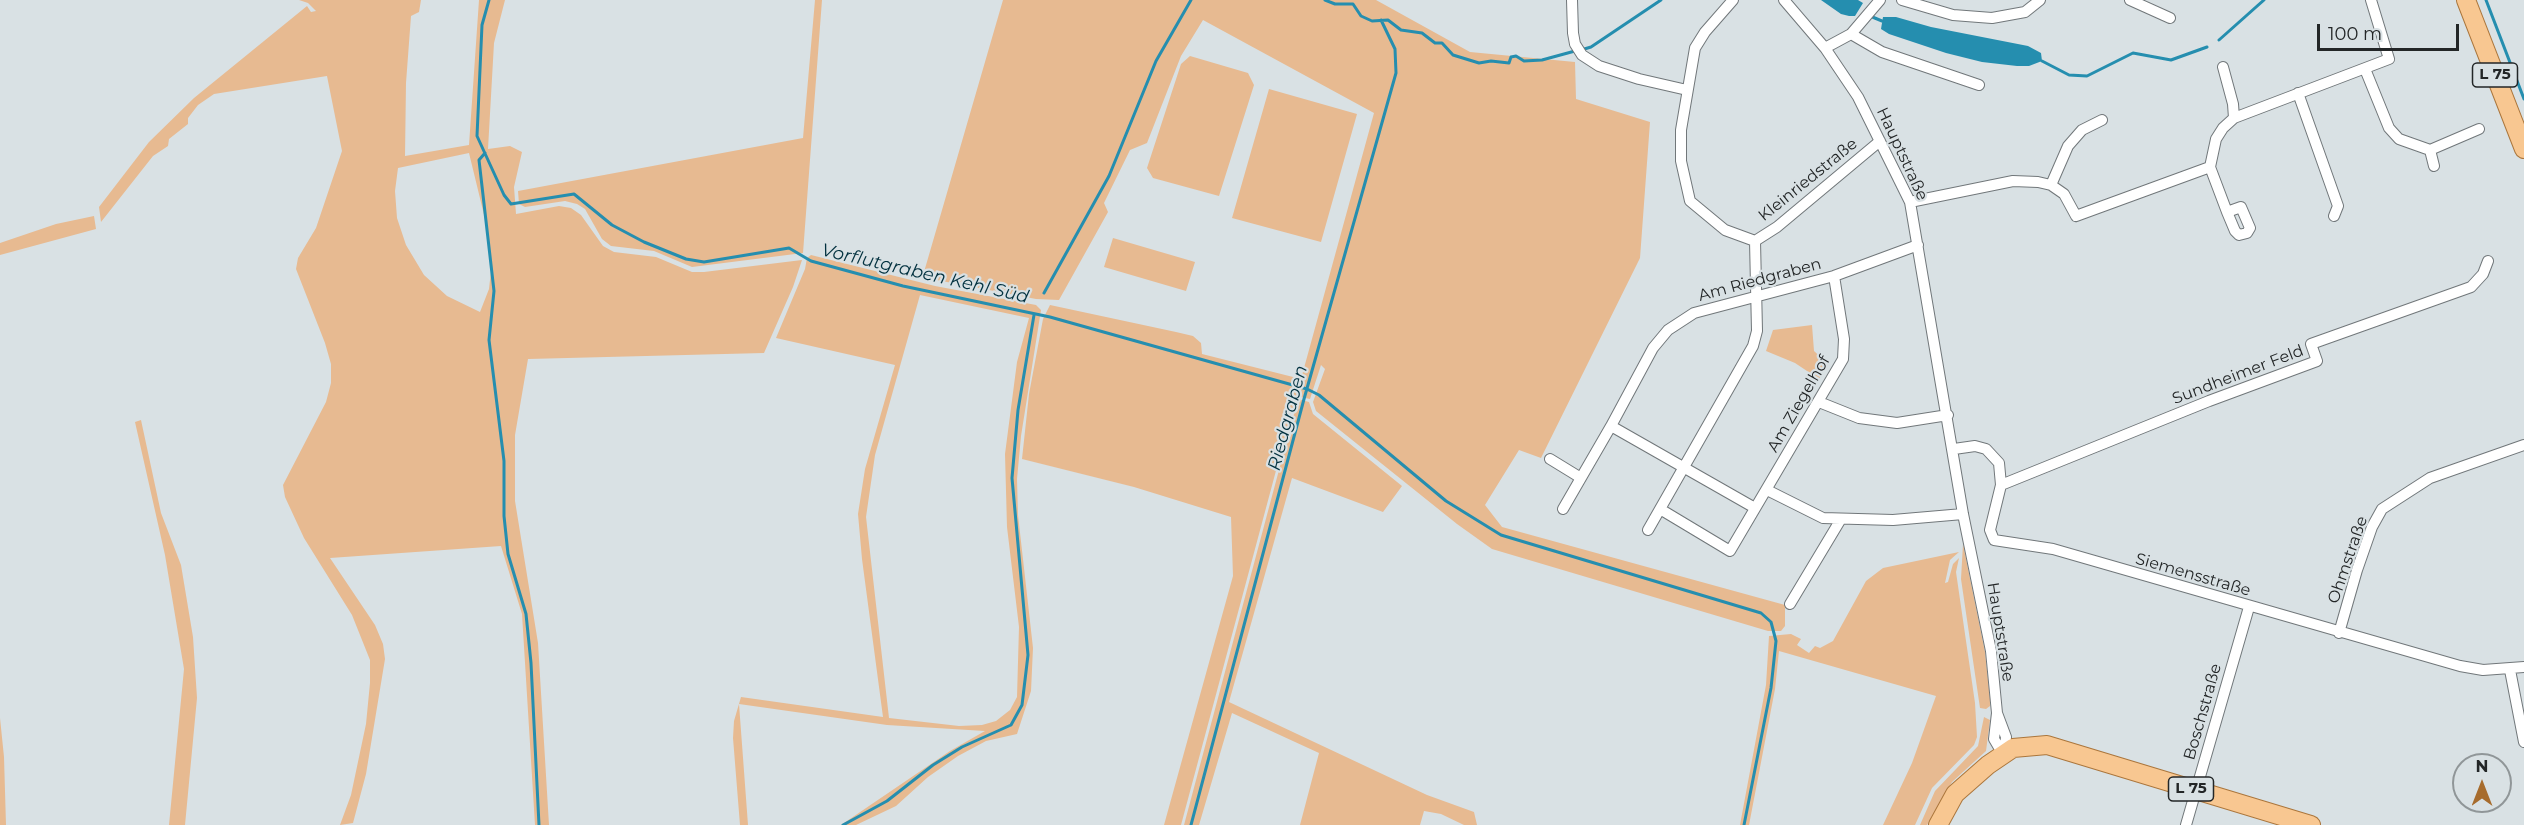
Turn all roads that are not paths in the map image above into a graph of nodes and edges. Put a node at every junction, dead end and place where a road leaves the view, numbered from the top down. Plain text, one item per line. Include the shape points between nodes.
1 (1572, 0) edge
2 (1733, 0) edge
3 (1784, 0) edge
4 (1902, 0) edge
5 (2040, 0) edge
6 (2131, 0) edge
7 (2371, 0) edge
8 (2466, 0) edge
9 (1878, 4) edge
10 (2170, 18) dead end
11 (1851, 34) junction
12 (1825, 48) junction
13 (2223, 67) dead end
14 (2365, 69) junction
15 (1979, 85) dead end
16 (1687, 90) junction
17 (2298, 93) junction
18 (2234, 118) junction
19 (2103, 120) dead end
20 (2479, 129) dead end
21 (1880, 141) junction
22 (2524, 149) edge
23 (2430, 150) junction
24 (2434, 166) dead end
25 (2210, 167) junction
26 (2050, 185) junction
27 (1910, 202) junction
28 (2227, 212) dead end
29 (2334, 216) dead end
30 (1755, 241) junction
31 (1918, 245) junction
32 (2488, 261) dead end
33 (1834, 276) junction
34 (1756, 298) junction
35 (1819, 402) junction
36 (1948, 415) junction
37 (1611, 426) junction
38 (2524, 445) edge
39 (1953, 449) junction
40 (1550, 459) dead end
41 (1683, 466) junction
42 (1581, 478) junction
43 (2001, 485) junction
44 (1767, 490) junction
45 (1755, 508) junction
46 (1563, 509) dead end
47 (1660, 509) junction
48 (1963, 514) junction
49 (1841, 519) junction
50 (1648, 530) dead end
51 (1790, 604) dead end
52 (2249, 607) junction
53 (2339, 633) junction
54 (2524, 667) edge
55 (2510, 670) junction
56 (2524, 742) edge
57 (2004, 756) junction
58 (2196, 790) junction
59 (1938, 825) edge
60 (2186, 825) edge
61 (2311, 825) edge

1 - 16 street via 1575,44 1582,55 1609,69
2 - 16 street, Kleinriedstraße via 1695,48
3 - 12 street, Hauptstraße
4 - 5 street via 1953,15 1992,18 2025,12
6 - 10 street
7 - 14 street via 2389,59
8 - 22 main road, L 75
9 - 11 street
11 - 12 street
11 - 15 street via 1882,52
12 - 21 street, Hauptstraße via 1858,97
13 - 18 street
14 - 17 street
14 - 23 street via 2389,128 2399,139
16 - 30 street, Kleinriedstraße via 1681,161 1690,201 1725,230
17 - 18 street
17 - 29 street via 2338,206
18 - 25 street via 2216,139
19 - 26 street via 2082,130 2068,146
20 - 23 street
21 - 27 street, Hauptstraße
21 - 30 street, Kleinriedstraße
23 - 24 street
25 - 26 street via 2076,216 2064,194
25 - 28 street
26 - 27 street via 2013,181
27 - 31 street, Hauptstraße
30 - 34 street, Kleinriedstraße
31 - 33 street
31 - 36 street, Hauptstraße
32 - 43 street, Sundheimer Feld via 2471,287 2311,344 2317,361
33 - 34 street, Am Riedgraben
33 - 35 street, Am Ziegelhof via 1844,339 1843,359
34 - 37 street, Am Riedgraben via 1694,313 1668,330 1653,348
34 - 41 street, Kleinriedstraße via 1757,331 1753,346
35 - 36 street via 1858,418 1897,423
35 - 44 street, Am Ziegelhof
36 - 39 street, Hauptstraße
37 - 41 street
37 - 42 street, Am Riedgraben
38 - 53 street, Ohmstraße via 2430,478 2382,509 2357,570
39 - 43 street, Siemensstraße via 1986,449 1999,464
39 - 48 street, Hauptstraße
40 - 42 street
41 - 45 street
41 - 47 street, Kleinriedstraße
42 - 46 street, Am Riedgraben
43 - 52 street, Siemensstraße via 1990,530 1994,540 2052,549
44 - 45 street, Am Ziegelhof
44 - 49 street via 1823,518
45 - 47 street, Am Ziegelhof via 1730,551
47 - 50 street, Kleinriedstraße
48 - 49 street via 1893,520
48 - 57 street, Hauptstraße via 1990,651 1997,713 1994,739
49 - 51 street
52 - 53 street, Siemensstraße
52 - 58 street, Boschstraße
53 - 55 street, Siemensstraße via 2460,666
54 - 55 street, Siemensstraße
55 - 56 street
57 - 58 main road, L 75 via 2071,753
57 - 59 main road via 1970,778 1955,794
58 - 60 street, Boschstraße
58 - 61 main road, L 75

